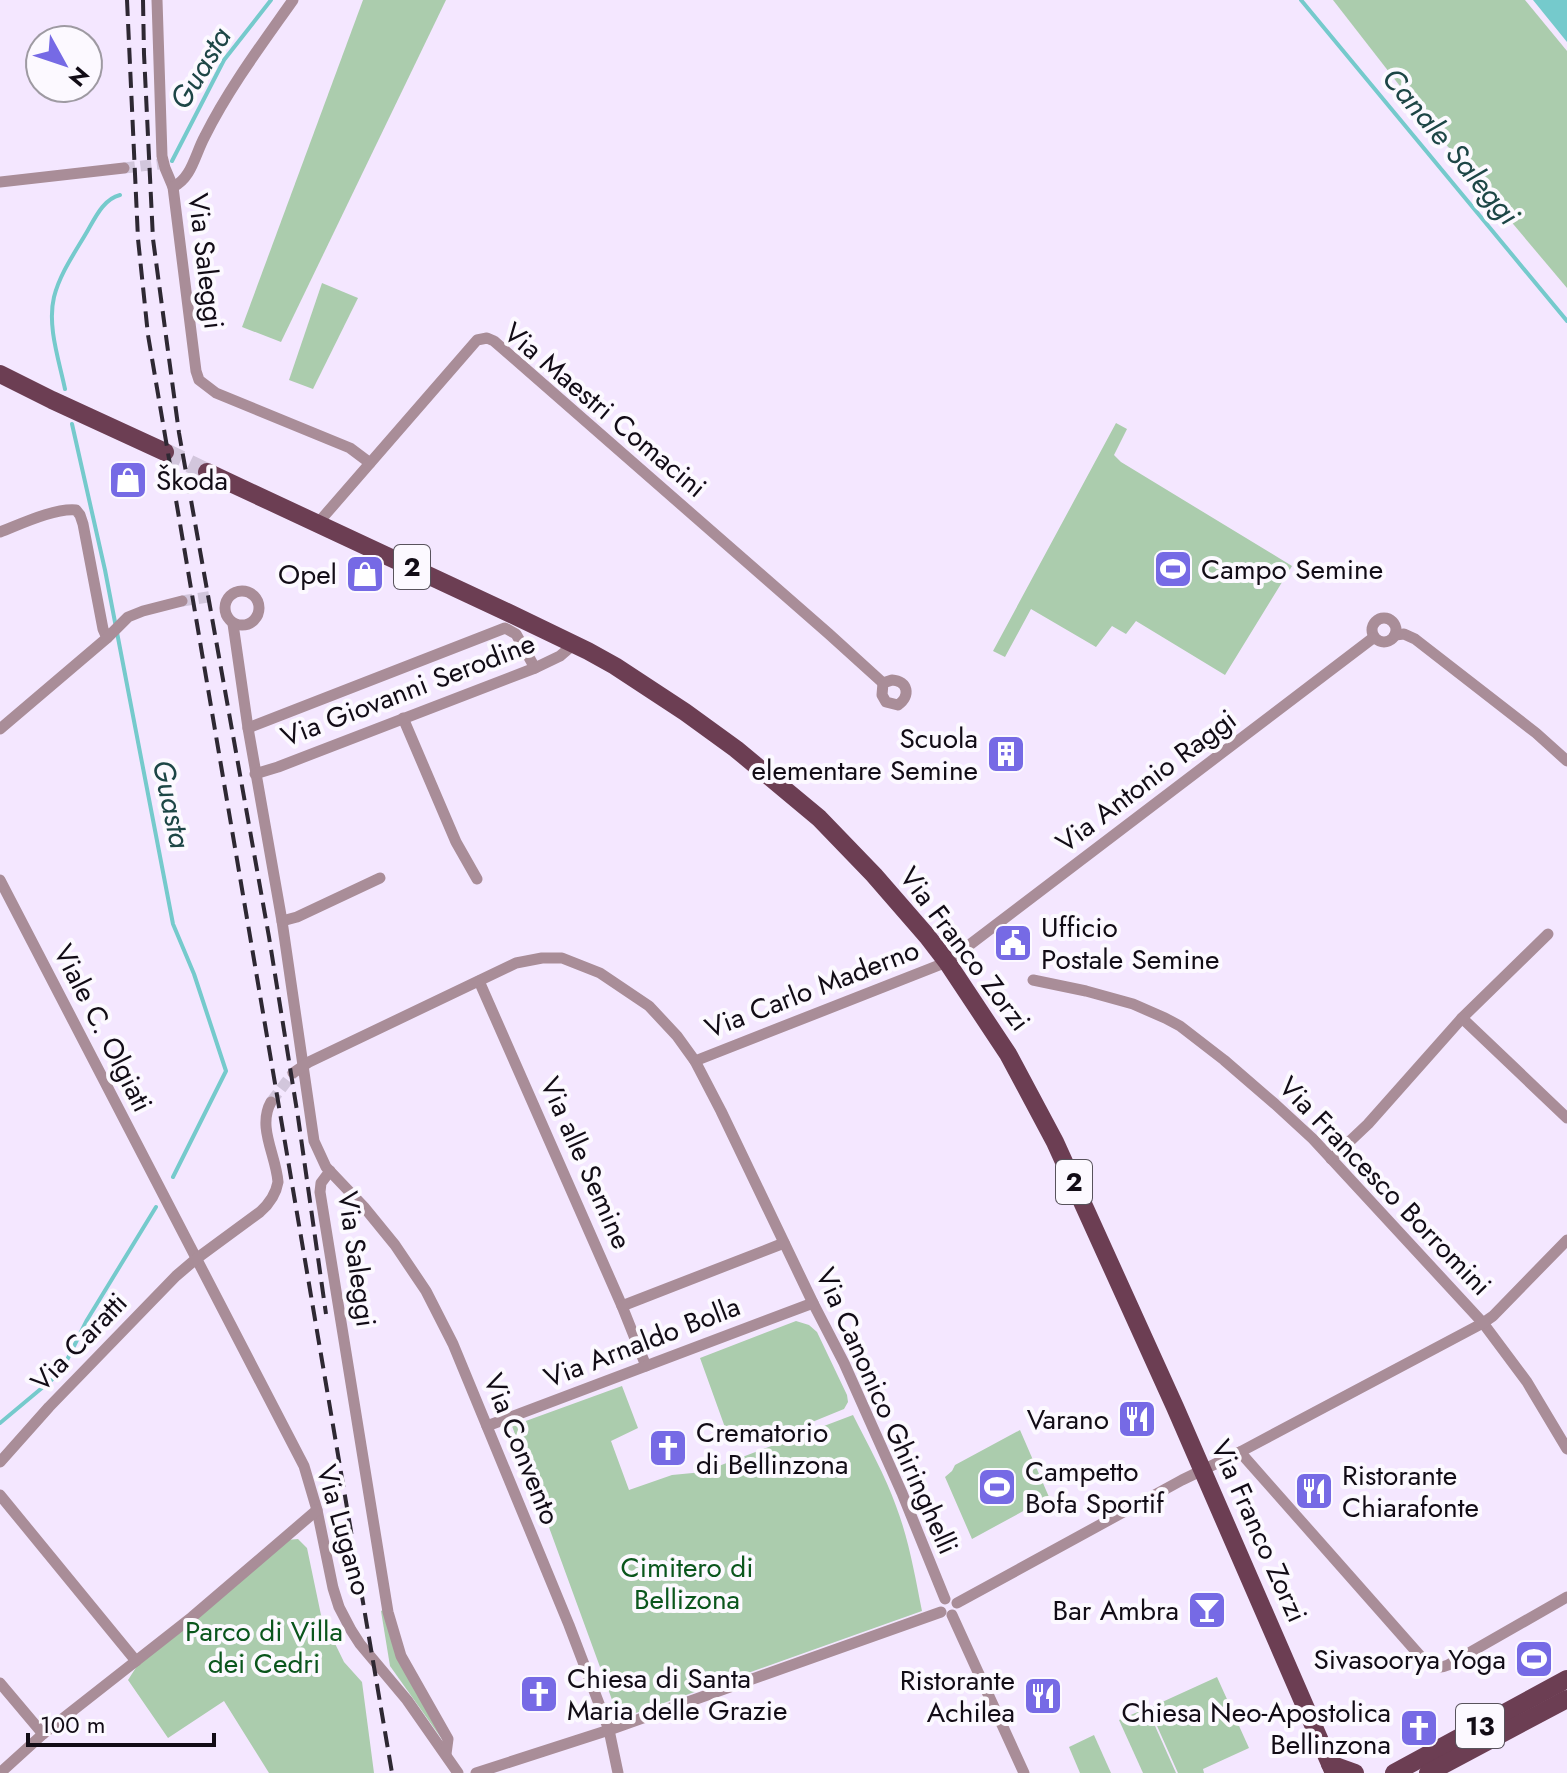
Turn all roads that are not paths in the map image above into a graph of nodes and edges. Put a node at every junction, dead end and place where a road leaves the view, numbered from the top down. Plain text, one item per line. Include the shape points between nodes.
1 (157, 0) edge
2 (293, 0) edge
3 (124, 168) tunnel mouth
4 (0, 182) edge
5 (173, 187) junction
6 (0, 374) edge
7 (165, 452) tunnel mouth
8 (370, 463) junction
9 (207, 472) tunnel mouth
10 (318, 523) junction
11 (0, 532) edge
12 (214, 596) tunnel mouth
13 (229, 597) junction
14 (182, 601) tunnel mouth
15 (233, 624) junction
16 (1395, 635) junction
17 (109, 636) junction
18 (1373, 638) junction
19 (574, 644) junction
20 (535, 668) junction
21 (883, 683) dead end
22 (403, 718) junction
23 (248, 728) junction
24 (0, 729) edge
25 (1567, 761) edge
26 (255, 774) junction
27 (380, 878) dead end
28 (477, 879) dead end
29 (1, 885) edge
30 (282, 921) junction
31 (1548, 934) dead end
32 (947, 962) junction
33 (1033, 980) dead end
34 (479, 981) junction
35 (1462, 1018) junction
36 (695, 1061) junction
37 (298, 1069) junction
38 (271, 1102) tunnel mouth
39 (1567, 1118) edge
40 (1331, 1159) junction
41 (330, 1171) junction
42 (165, 1199) joint
43 (1567, 1240) edge
44 (784, 1243) junction
45 (196, 1259) junction
46 (813, 1303) junction
47 (622, 1306) junction
48 (1483, 1323) junction
49 (646, 1366) junction
50 (487, 1426) junction
51 (1567, 1449) edge
52 (1240, 1452) junction
53 (0, 1462) edge
54 (1201, 1472) junction
55 (0, 1495) edge
56 (317, 1510) junction
57 (1567, 1597) edge
58 (949, 1607) junction
59 (136, 1661) junction
60 (1567, 1679) edge
61 (0, 1683) edge
62 (1567, 1699) edge
63 (609, 1730) junction
64 (43, 1734) junction
65 (446, 1754) junction
66 (1332, 1769) edge
67 (1394, 1771) edge
68 (0, 1773) edge
69 (458, 1773) edge
70 (476, 1773) edge
71 (618, 1773) edge
72 (1024, 1773) edge
73 (1355, 1773) edge
74 (1428, 1773) edge

1 - 5 street, Via Saleggi via 161,163
2 - 5 street via 220,108 185,180
3 - 4 street
5 - 8 street, Via Saleggi via 199,380 216,393 346,446
6 - 7 main road
8 - 10 street, Via Maestri Comacini
8 - 21 street, Via Maestri Comacini via 477,340 494,341
9 - 10 main road, Via Franco Zorzi / 2
10 - 19 main road, Via Franco Zorzi / 2
11 - 17 street via 76,510 103,629
12 - 13 street
13 - 15 street, Via Saleggi via 224,610
13 - 15 street via 244,591 259,606 254,621
14 - 17 street via 128,617
15 - 23 street, Via Saleggi
16 - 18 street via 1384,643
16 - 18 street via 1394,623 1384,618 1373,623
16 - 25 street via 1415,639
17 - 24 street
18 - 32 street, Via Antonio Raggi
19 - 20 street, Via Giovanni Serodine
19 - 32 main road, Via Franco Zorzi / 2 via 685,712 796,798 874,875
20 - 22 street, Via Giovanni Serodine
20 - 23 street via 516,634 505,628
22 - 26 street, Via Giovanni Serodine
22 - 28 street
23 - 26 street, Via Saleggi
26 - 30 street, Via Saleggi
27 - 30 street
29 - 42 street, Viale C. Olgiati
30 - 37 street, Via Saleggi
31 - 35 street
32 - 36 street, Via Carlo Maderno
32 - 54 main road, Via Franco Zorzi / 2 via 1008,1054 1062,1155
33 - 40 street, Via Francesco Borromini via 1133,1004 1180,1026 1275,1104
34 - 36 street, Via Canonico Ghiringhelli via 531,959 570,961 600,973 649,1006
34 - 37 street, Via Canonico Ghiringhelli
34 - 47 street, Via alle Semine
35 - 39 street
35 - 40 street
36 - 44 street, Via Canonico Ghiringhelli
37 - 41 street, Via Saleggi via 318,1154
38 - 45 street, Via Caratti via 265,1124 277,1188 260,1212
40 - 48 street, Via Francesco Borromini
41 - 50 street, Via Convento via 388,1236 426,1291
41 - 65 street, Via Saleggi via 320,1192 388,1612 401,1656 448,1739
42 - 45 street, Via Lugano
43 - 48 street
44 - 46 street, Via Canonico Ghiringhelli
44 - 47 street, Via Canonico Ghiringhelli
45 - 53 street, Via Caratti
45 - 56 street, Via Lugano via 304,1466
46 - 49 street, Via Arnaldo Bolla
46 - 58 street, Via Canonico Ghiringhelli via 864,1407
47 - 49 street, Via alle Semine
48 - 51 street, Via Francesco Borromini
48 - 52 street
49 - 50 street, Via Arnaldo Bolla
50 - 63 street, Via Convento
52 - 54 street
52 - 57 street via 1435,1668
54 - 58 street
54 - 66 main road, Via Franco Zorzi / 2
55 - 59 street
56 - 59 street
56 - 65 street, Via Lugano via 333,1588 351,1630
58 - 63 street
58 - 72 street, Via Canonico Ghiringhelli
59 - 64 street
60 - 67 main road, 13
61 - 64 street
62 - 74 main road, 13
63 - 70 street
63 - 71 street, Via Convento
64 - 68 street
65 - 69 street, Via Lugano
66 - 73 main road

